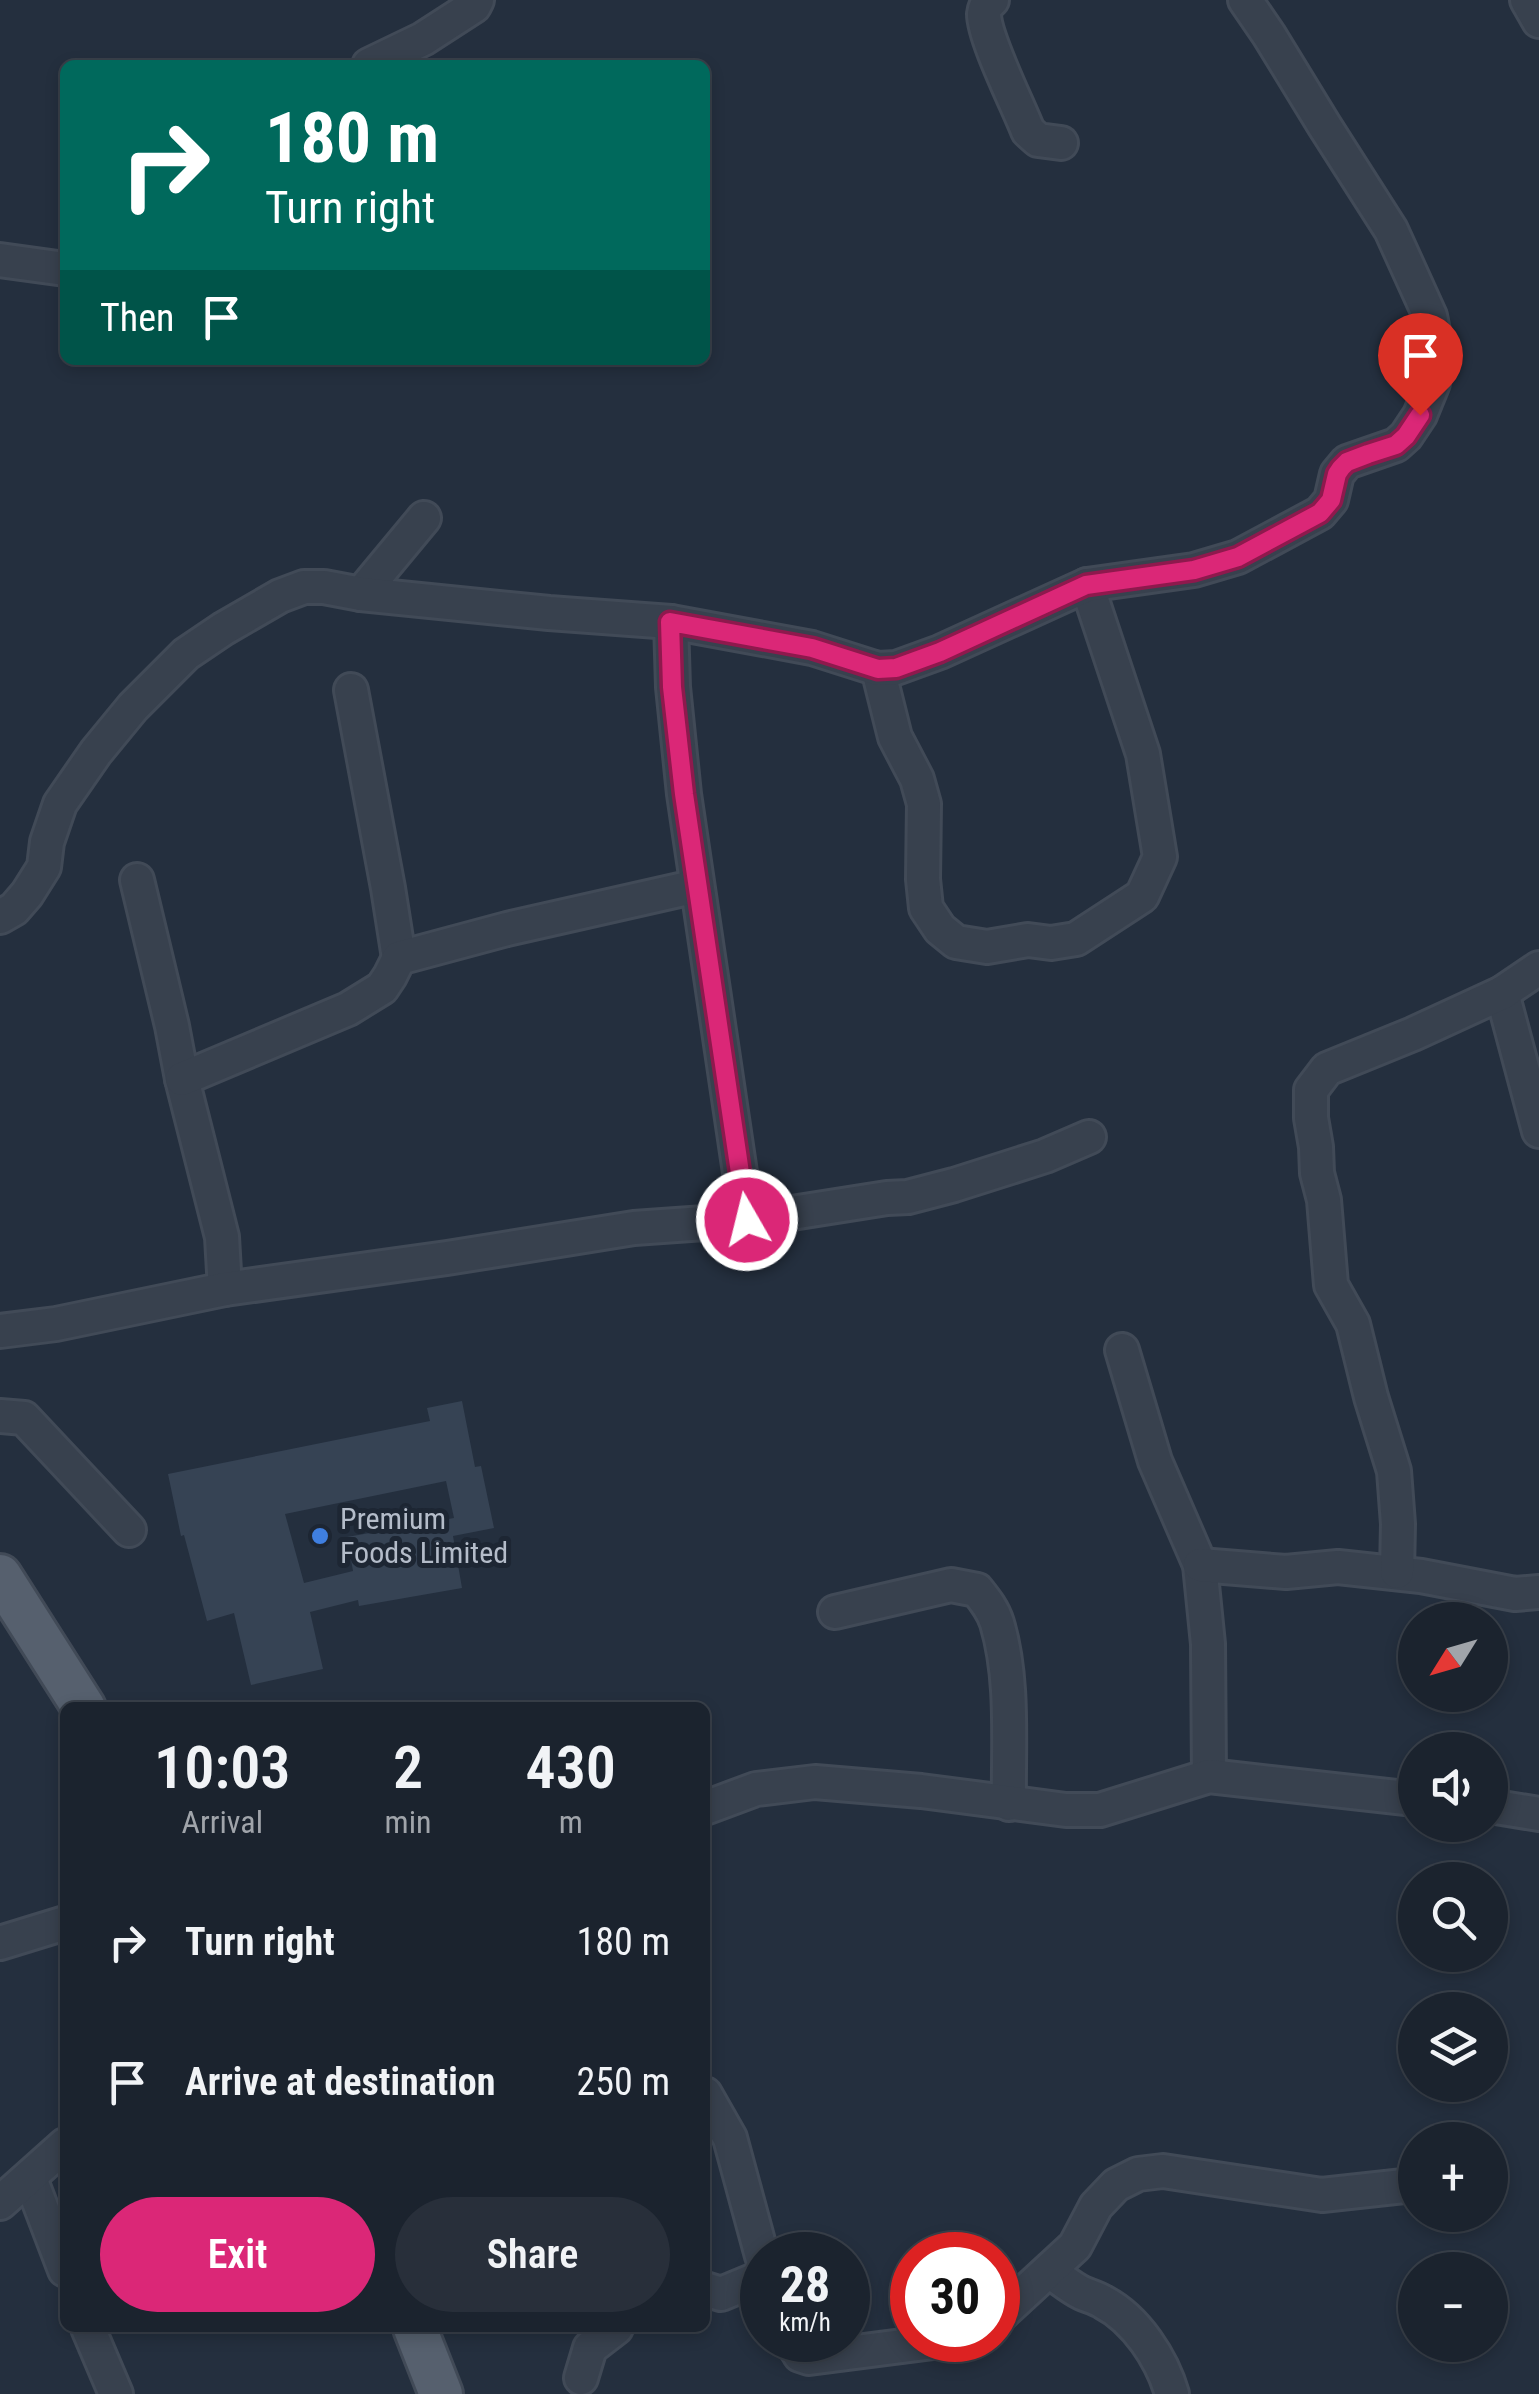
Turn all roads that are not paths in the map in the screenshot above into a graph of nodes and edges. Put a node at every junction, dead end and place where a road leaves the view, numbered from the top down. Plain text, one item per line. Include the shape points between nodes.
1 (478, 0) edge
2 (992, 0) edge
3 (1245, 0) edge
4 (1527, 0) edge
5 (1539, 21) edge
6 (379, 60) edge
7 (1061, 142) dead end
8 (0, 260) edge
9 (60, 268) edge
10 (424, 518) dead end
11 (1086, 585) junction
12 (360, 594) junction
13 (670, 622) junction
14 (878, 669) junction
15 (351, 690) dead end
16 (137, 880) dead end
17 (697, 886) junction
18 (0, 917) edge
19 (399, 958) junction
20 (1539, 968) edge
21 (1502, 994) junction
22 (182, 1079) junction
23 (1539, 1131) edge
24 (1090, 1137) dead end
25 (747, 1220) junction
26 (225, 1289) junction
27 (0, 1331) edge
28 (1122, 1350) dead end
29 (0, 1416) edge
30 (129, 1530) dead end
31 (1200, 1565) junction
32 (1396, 1572) junction
33 (0, 1576) edge
34 (1539, 1592) edge
35 (836, 1612) dead end
36 (80, 1702) edge
37 (1209, 1776) junction
38 (1398, 1797) edge
39 (1008, 1804) junction
40 (710, 1806) edge
41 (1508, 1809) edge
42 (1539, 1814) edge
43 (60, 1925) edge
44 (0, 1944) edge
45 (710, 2103) edge
46 (60, 2150) edge
47 (30, 2178) junction
48 (1398, 2187) edge
49 (0, 2203) edge
50 (755, 2232) edge
51 (60, 2257) edge
52 (1049, 2271) junction
53 (740, 2286) edge
54 (710, 2291) edge
55 (1020, 2295) edge
56 (90, 2332) edge
57 (417, 2332) edge
58 (611, 2332) edge
59 (581, 2378) dead end
60 (116, 2394) edge
61 (441, 2394) edge
62 (1172, 2394) edge

1 - 6 street
2 - 7 street via 984,15 1028,130 1038,140
3 - 11 street via 1392,230 1430,316 1436,346 1432,383 1406,436 1347,462 1331,500 1314,517 1238,557
4 - 5 street
8 - 9 street
10 - 12 street
11 - 14 street via 940,652
11 - 14 street via 1143,754 1160,857 1142,896 1076,939 987,947 956,942 940,929 926,908 924,804 895,737
12 - 13 street
12 - 18 street via 304,587 186,654 96,752 60,804 44,867 14,909
13 - 14 street via 812,648
13 - 17 street
15 - 19 street
16 - 22 street
17 - 19 street
17 - 25 street
19 - 22 street via 382,988 348,1008
20 - 21 street
21 - 23 street
21 - 32 street via 1327,1068 1310,1090 1332,1285 1354,1324 1394,1471
22 - 26 street via 222,1237
24 - 25 street via 908,1197
25 - 26 street via 634,1228
26 - 27 street
28 - 31 street via 1155,1460
29 - 30 street via 24,1418
31 - 32 street
31 - 37 street
32 - 34 street via 1515,1594
33 - 36 main road
35 - 39 street via 951,1586 977,1590 996,1620 1006,1670
37 - 38 street
37 - 39 street via 1100,1810
39 - 40 street via 815,1782 756,1789
41 - 42 street
43 - 44 street
45 - 50 street via 730,2138
46 - 47 street
47 - 49 street
47 - 51 street
48 - 52 street via 1322,2195 1138,2174 1096,2206 1075,2246
52 - 55 street
52 - 62 street via 1120,2313 1155,2355
53 - 54 street
56 - 60 street
57 - 61 main road
58 - 59 street via 590,2348

